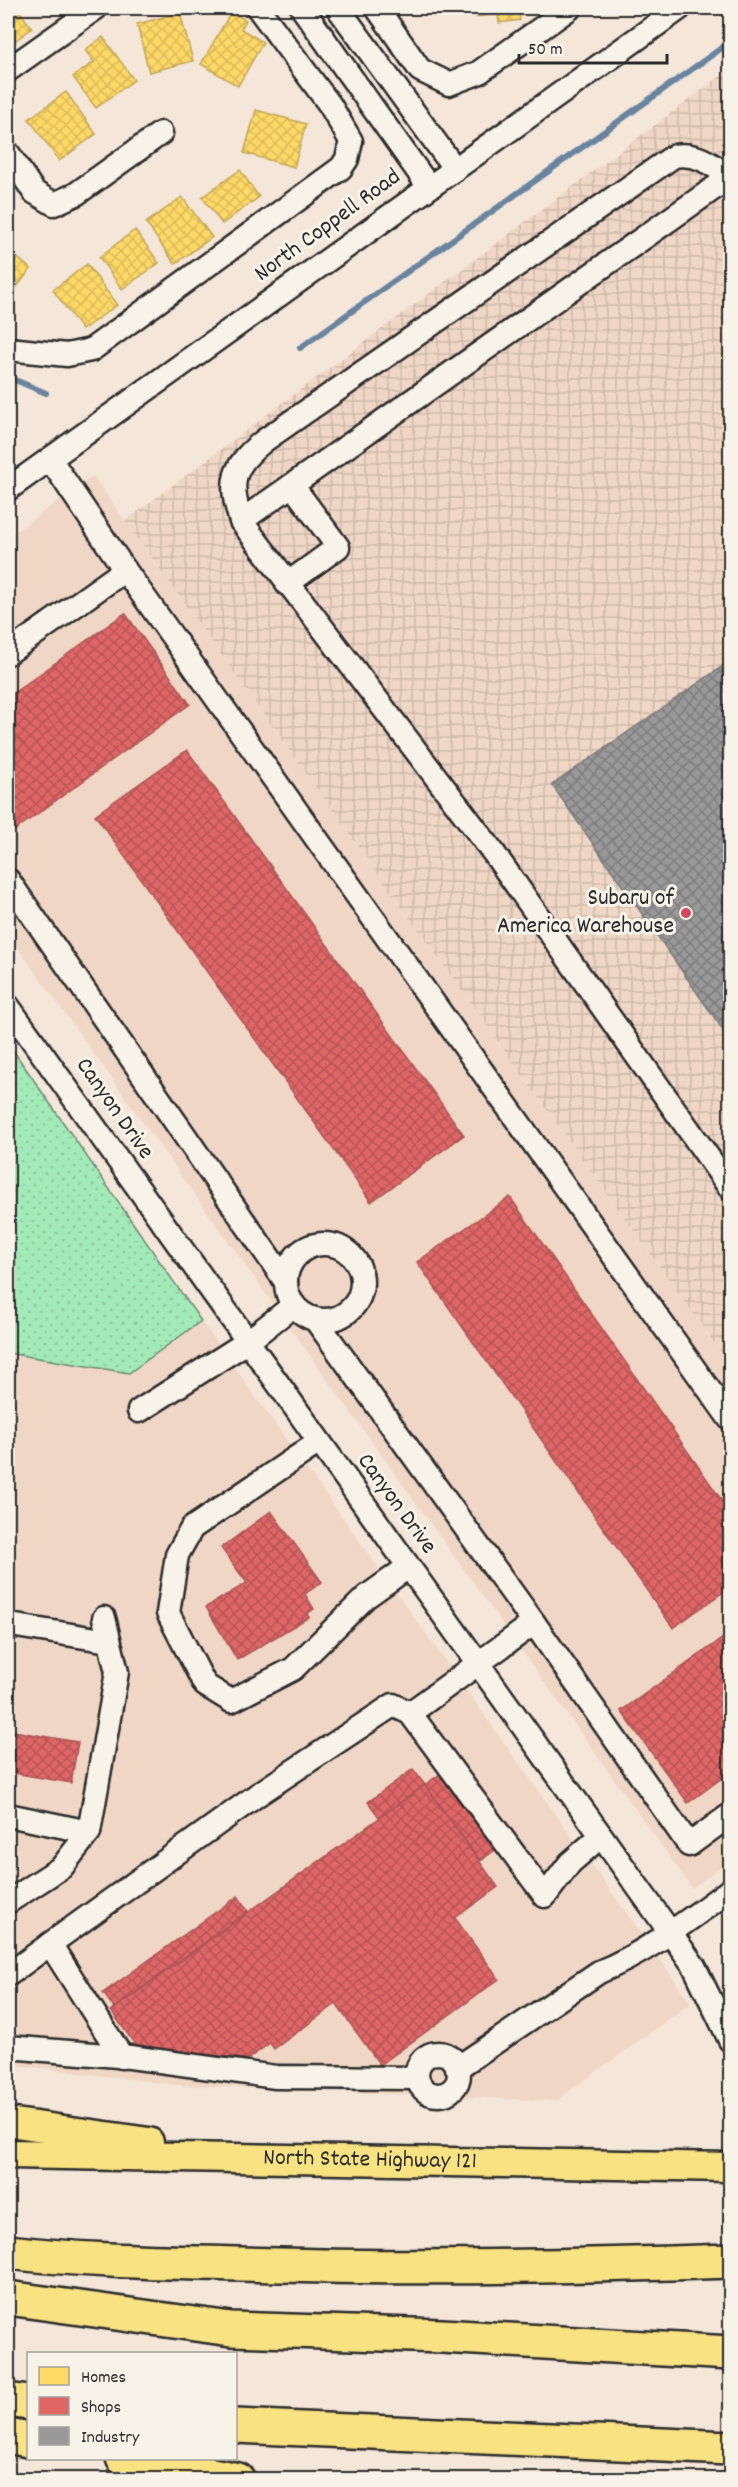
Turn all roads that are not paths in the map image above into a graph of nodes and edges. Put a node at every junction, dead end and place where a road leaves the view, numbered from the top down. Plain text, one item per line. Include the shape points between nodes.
1 (96, 8) edge
2 (258, 8) edge
3 (302, 8) edge
4 (338, 8) edge
5 (377, 8) edge
6 (570, 8) edge
7 (680, 8) edge
8 (8, 70) edge
9 (161, 133) dead end
10 (8, 153) edge
11 (455, 169) junction
12 (730, 177) edge
13 (429, 187) junction
14 (8, 349) edge
15 (50, 459) junction
16 (292, 485) junction
17 (8, 489) edge
18 (241, 521) junction
19 (125, 570) junction
20 (287, 584) junction
21 (8, 653) edge
22 (8, 880) edge
23 (8, 1006) edge
24 (730, 1188) edge
25 (285, 1281) junction
26 (294, 1305) junction
27 (315, 1319) junction
28 (247, 1342) junction
29 (139, 1411) dead end
30 (730, 1419) edge
31 (319, 1442) junction
32 (408, 1567) junction
33 (104, 1618) dead end
34 (534, 1623) junction
35 (10, 1625) dead end
36 (109, 1641) junction
37 (478, 1665) junction
38 (410, 1713) junction
39 (8, 1815) edge
40 (730, 1815) edge
41 (89, 1832) junction
42 (600, 1836) junction
43 (730, 1890) edge
44 (8, 1902) edge
45 (670, 1932) junction
46 (50, 1944) junction
47 (8, 1975) edge
48 (730, 2040) edge
49 (8, 2047) edge
50 (122, 2057) junction
51 (8, 2122) edge
52 (8, 2154) edge
53 (321, 2160) junction
54 (730, 2167) edge
55 (8, 2252) edge
56 (730, 2261) edge
57 (8, 2298) edge
58 (730, 2353) edge
59 (8, 2400) edge
60 (27, 2403) edge
61 (237, 2426) edge
62 (8, 2436) edge
63 (27, 2440) edge
64 (730, 2448) edge
65 (133, 2460) edge
66 (238, 2480) edge

1 - 8 street
2 - 14 street via 330,105 351,141 341,168 91,350 67,355
3 - 13 street
4 - 11 street
5 - 6 street via 420,70 449,84 478,73
7 - 11 street, North Coppell Road
9 - 10 street via 76,194 54,204 34,192
11 - 13 street, North Coppell Road
12 - 16 street
12 - 18 street via 704,158 674,156 265,440 247,454 234,476 233,497
13 - 15 street, North Coppell Road
15 - 17 street, North Coppell Road
15 - 19 street
16 - 18 street
16 - 20 street via 338,547
18 - 20 street
19 - 21 street
19 - 30 street
20 - 24 street via 493,852
22 - 25 street
23 - 28 street, Canyon Drive
25 - 26 street
25 - 27 street via 294,1258 314,1245 339,1246 357,1263 362,1288 354,1305 340,1317
26 - 27 street
26 - 28 street
27 - 34 street
28 - 29 street
28 - 31 street, Canyon Drive
31 - 32 street, Canyon Drive
31 - 32 street via 192,1528 177,1555 168,1613 205,1684 231,1701 293,1669 366,1597
32 - 37 street, Canyon Drive
33 - 36 street
34 - 37 street
34 - 40 street via 689,1845
35 - 36 street
36 - 41 street via 117,1672
37 - 38 street
37 - 42 street, Canyon Drive
38 - 42 street via 544,1896 570,1863
38 - 46 street via 393,1705 260,1793
39 - 41 street
41 - 44 street via 62,1867
42 - 45 street, Canyon Drive
43 - 45 street
45 - 48 street, Canyon Drive via 694,1966
45 - 50 street via 599,1971 458,2068 456,2085 444,2094 424,2090 417,2078 276,2077
46 - 47 street
46 - 50 street
49 - 50 street
51 - 53 main road via 138,2141
52 - 53 main road, North State Highway 121
53 - 54 main road, North State Highway 121
55 - 56 highway via 61,2259 364,2268
57 - 58 highway via 231,2329 442,2336
59 - 60 highway
61 - 64 highway
62 - 63 highway
65 - 66 highway

